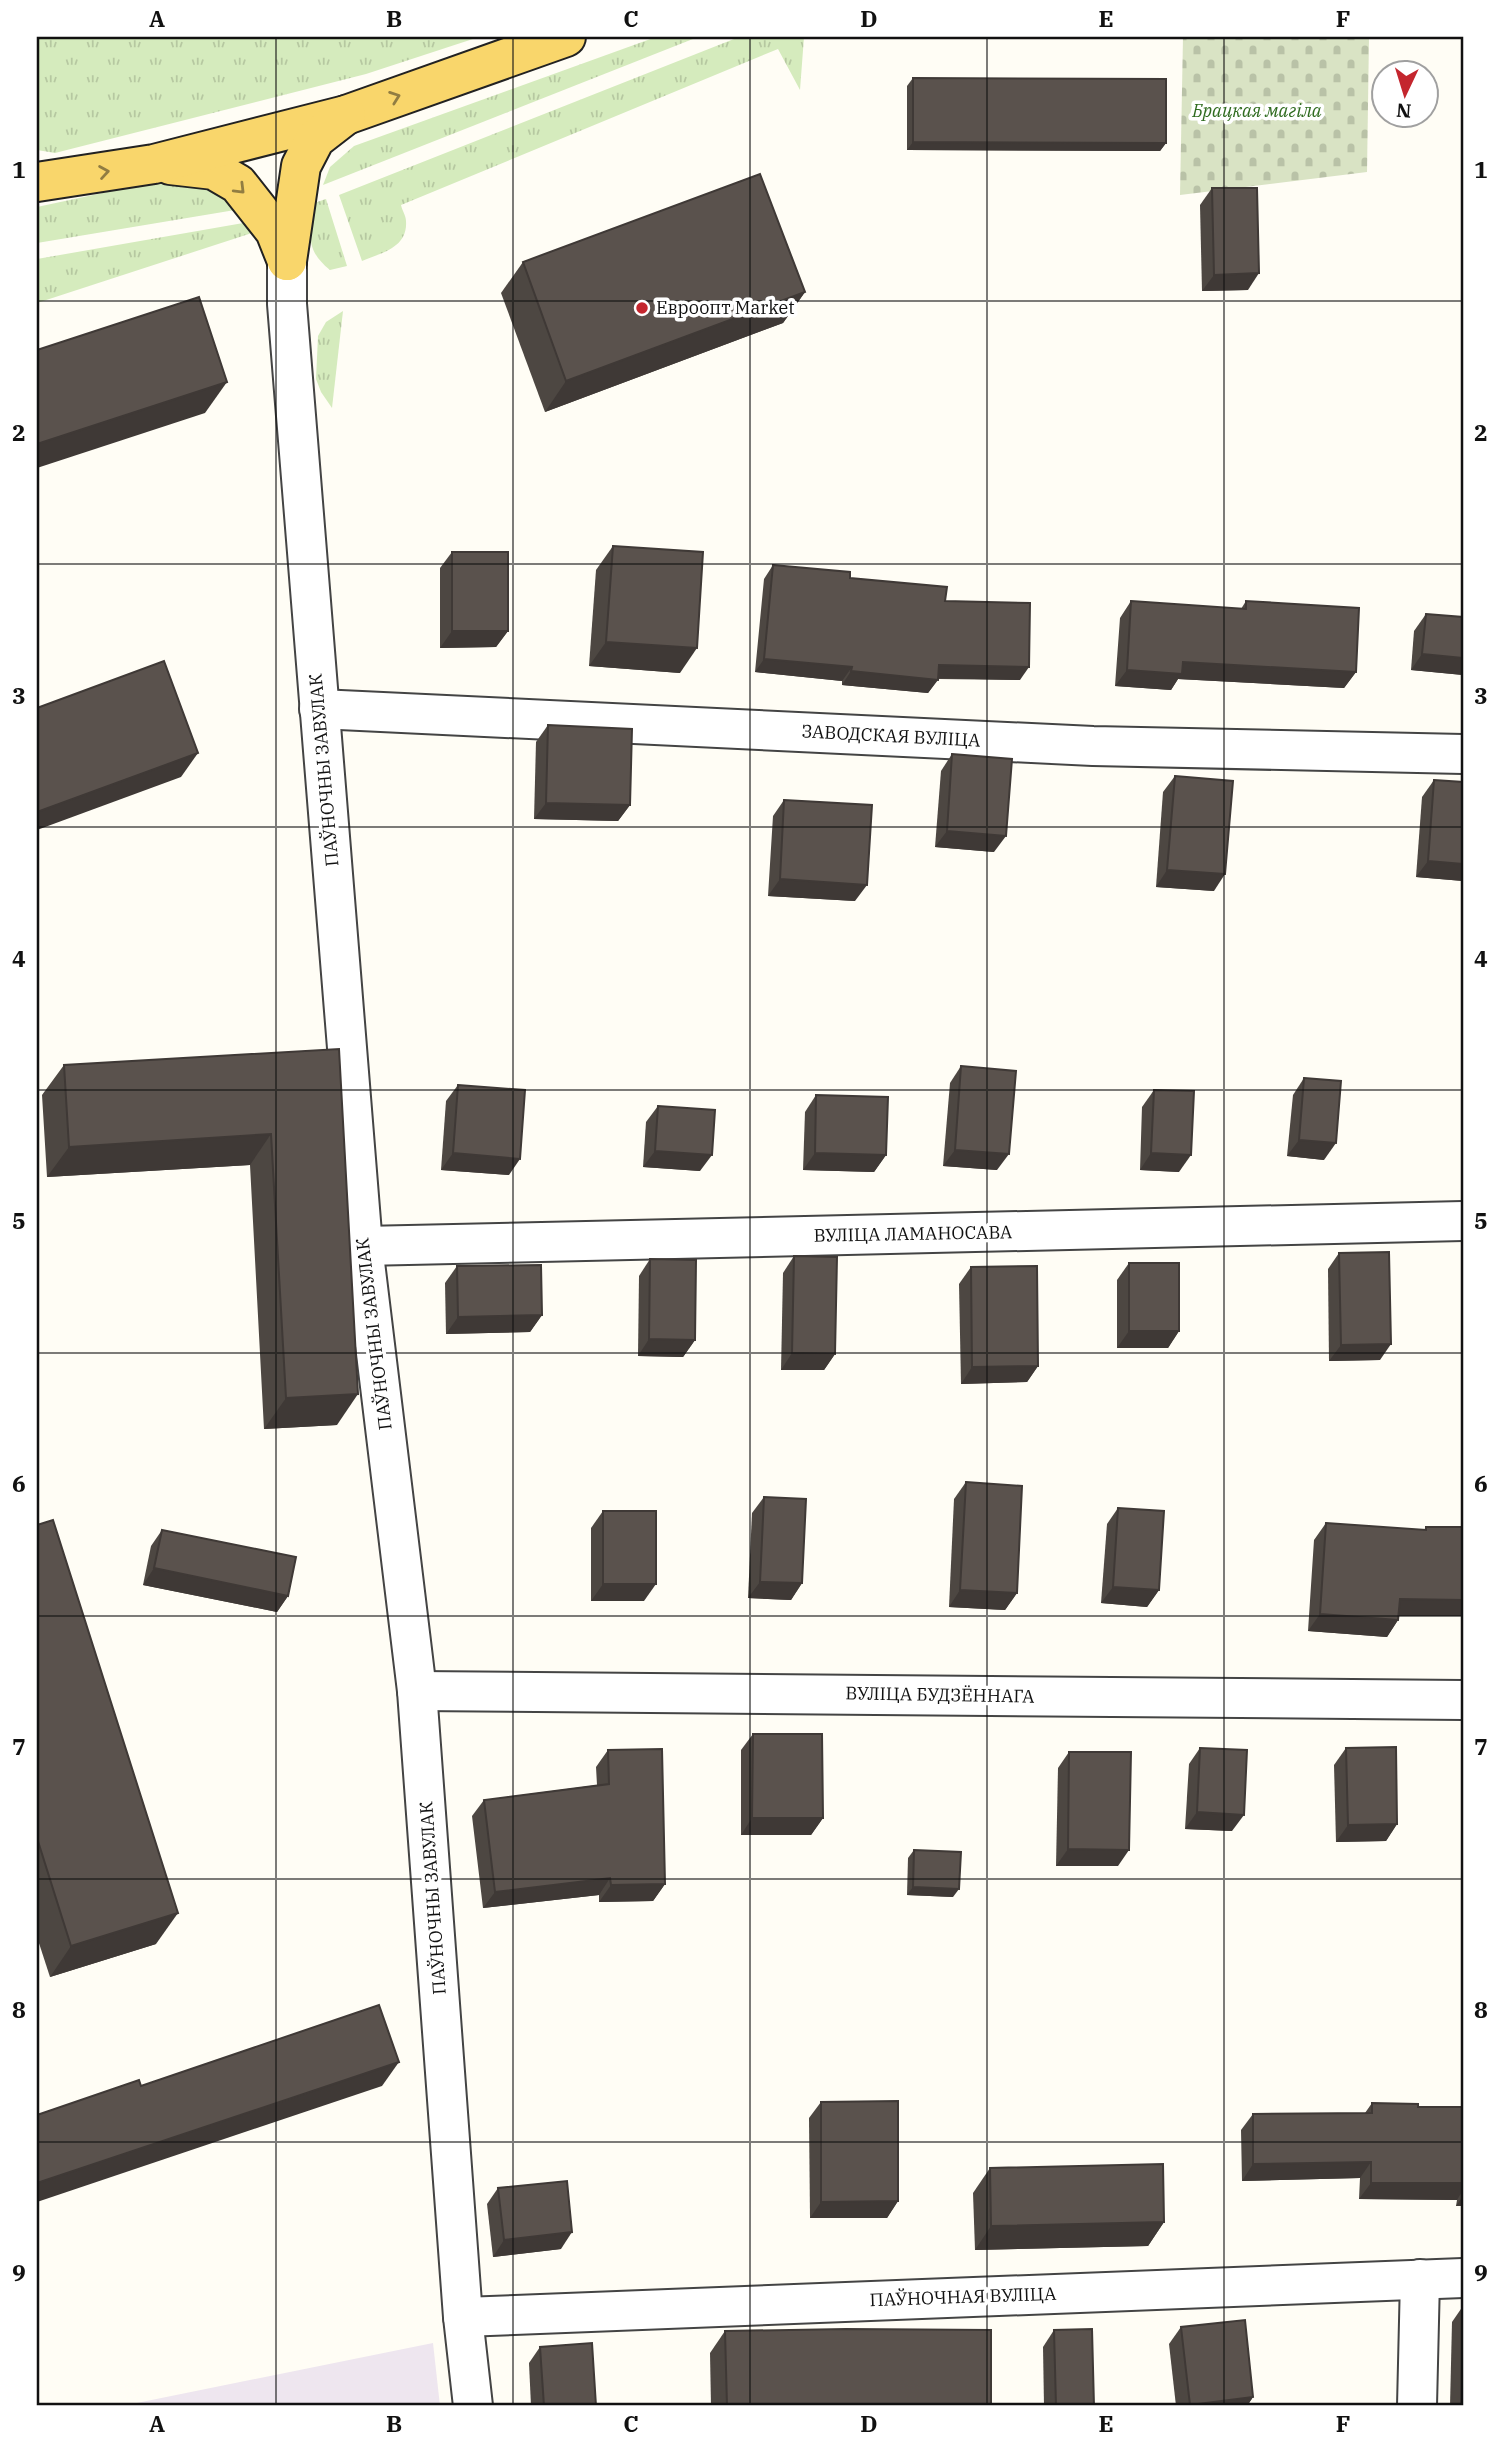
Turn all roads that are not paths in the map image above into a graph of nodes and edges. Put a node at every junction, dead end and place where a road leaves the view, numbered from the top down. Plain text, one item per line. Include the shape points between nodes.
1 (566, 37) edge
2 (346, 115) junction
3 (154, 164) junction
4 (37, 183) edge
5 (287, 261) junction
6 (319, 709) junction
7 (1463, 754) edge
8 (1463, 1221) edge
9 (363, 1246) junction
10 (417, 1690) junction
11 (1463, 1700) edge
12 (1463, 2278) edge
13 (1420, 2279) junction
14 (463, 2317) junction
15 (473, 2406) edge
16 (1417, 2406) edge

2 -> 1 main road
2 - 3 main road
2 - 5 main road via 315,139 301,166
4 -> 3 main road
3 -> 5 main road via 214,170 239,184 275,231
5 - 6 street, ПАЎНОЧНЫ ЗАВУЛАК
6 - 7 street, ЗАВОДСКАЯ ВУЛІЦА via 1093,746
6 - 9 street, ПАЎНОЧНЫ ЗАВУЛАК
8 - 9 street, ВУЛІЦА ЛАМАНОСАВА
9 - 10 street, ПАЎНОЧНЫ ЗАВУЛАК
10 - 11 street, ВУЛІЦА БУДЗЁННАГА
10 - 14 street, ПАЎНОЧНЫ ЗАВУЛАК
12 - 13 street, ПАЎНОЧНАЯ ВУЛІЦА
13 - 14 street, ПАЎНОЧНАЯ ВУЛІЦА
13 - 16 street
14 - 15 street, ПАЎНОЧНЫ ЗАВУЛАК

